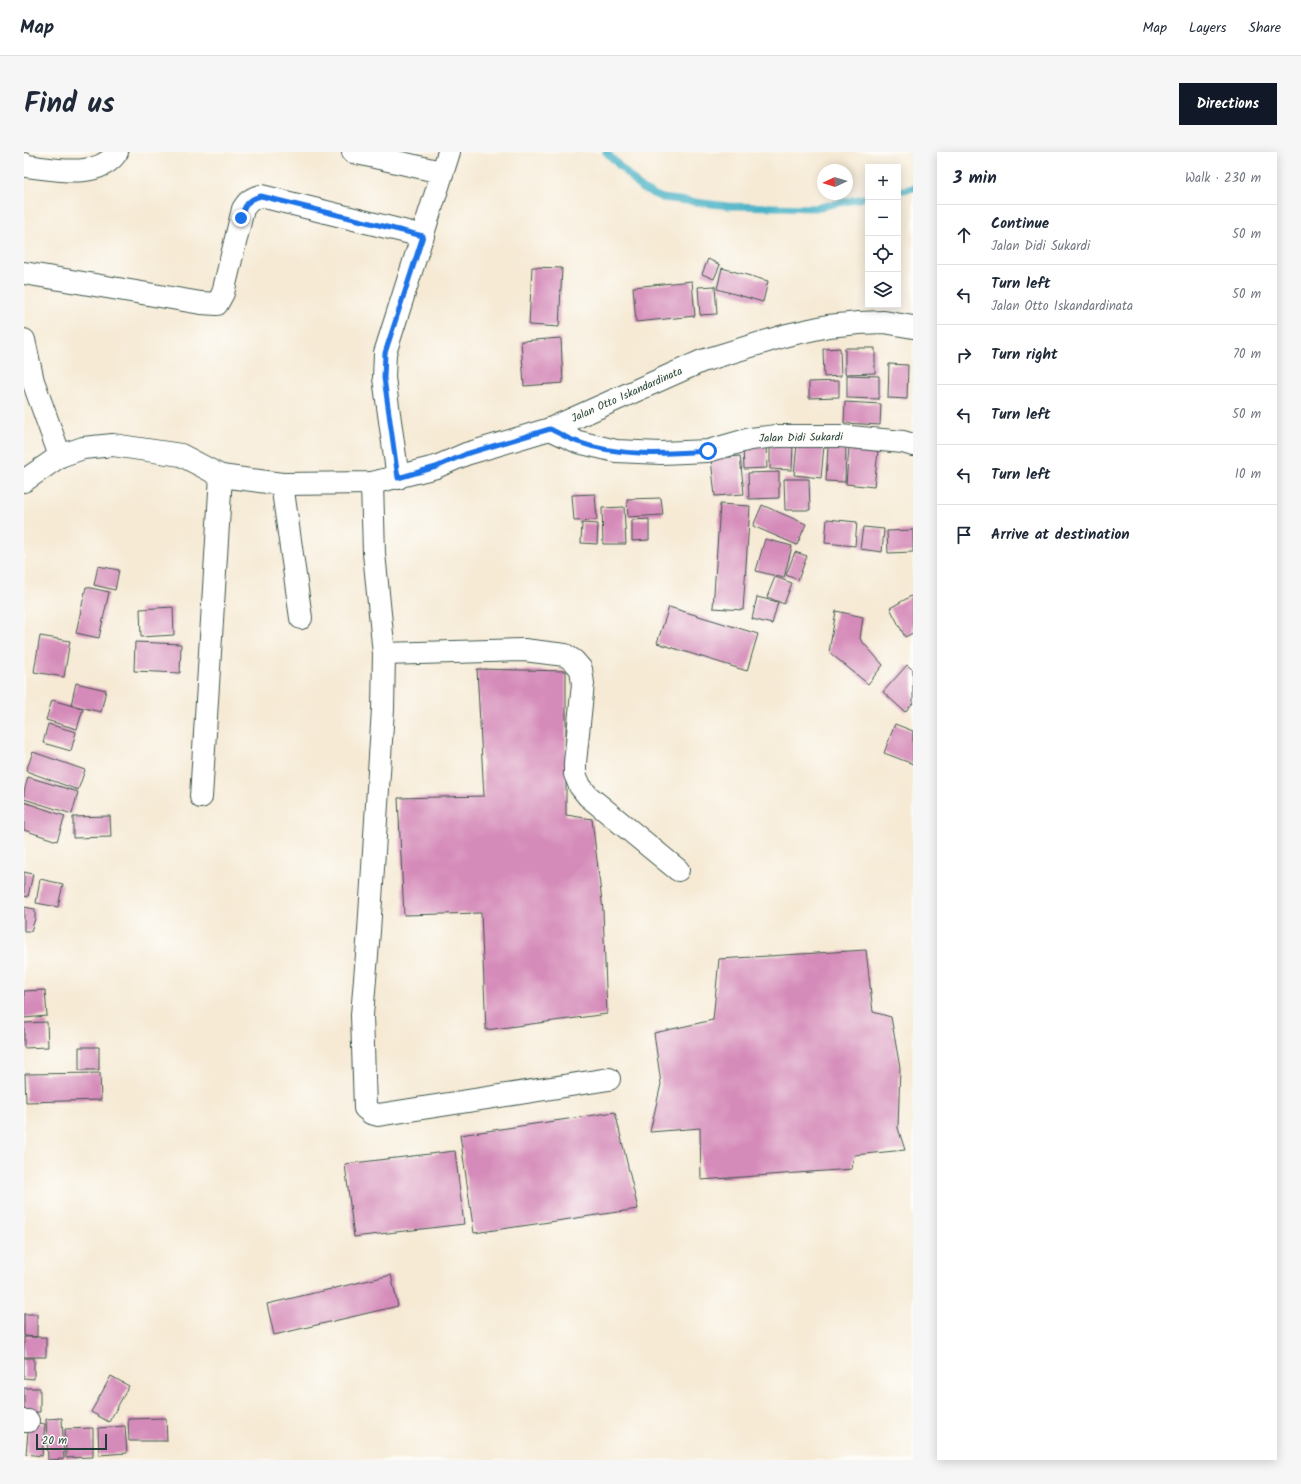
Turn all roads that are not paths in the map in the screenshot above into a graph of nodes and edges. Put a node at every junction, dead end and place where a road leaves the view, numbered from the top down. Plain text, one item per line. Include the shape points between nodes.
1 (117, 152) edge
2 (353, 152) edge
3 (445, 162) edge
4 (25, 171) edge
5 (423, 236) junction
6 (24, 273) edge
7 (913, 327) edge
8 (24, 342) edge
9 (556, 426) junction
10 (913, 445) edge
11 (60, 456) junction
12 (221, 476) junction
13 (398, 478) junction
14 (24, 481) edge
15 (372, 483) junction
16 (282, 484) junction
17 (301, 618) dead end
18 (384, 654) junction
19 (201, 797) dead end
20 (678, 870) dead end
21 (608, 1079) dead end

1 - 4 street via 106,164 88,169
2 - 3 street
3 - 5 street
5 - 6 street via 261,196 247,202 243,210 223,293 217,304 201,304
5 - 13 street via 385,353 384,378
7 - 9 street, Jalan Otto Iskandardinata via 884,322 859,323 828,326 787,335 702,361
8 - 11 street via 33,381
9 - 10 street, Jalan Didi Sukardi via 578,442 623,451 708,451 750,439 777,436 840,436
9 - 13 street, Jalan Otto Iskandardinata
11 - 12 street, Jalan Otto Iskandardinata via 83,448 113,445 181,455
11 - 14 street, Jalan Otto Iskandardinata
12 - 16 street, Jalan Otto Iskandardinata
12 - 19 street
13 - 15 street, Jalan Otto Iskandardinata
15 - 16 street, Jalan Otto Iskandardinata
15 - 18 street via 374,553
16 - 17 street
18 - 20 street via 524,650 565,655 574,661 581,669 583,684 575,763 575,774 580,786 597,805
18 - 21 street via 370,931 362,1015 365,1108 378,1115

